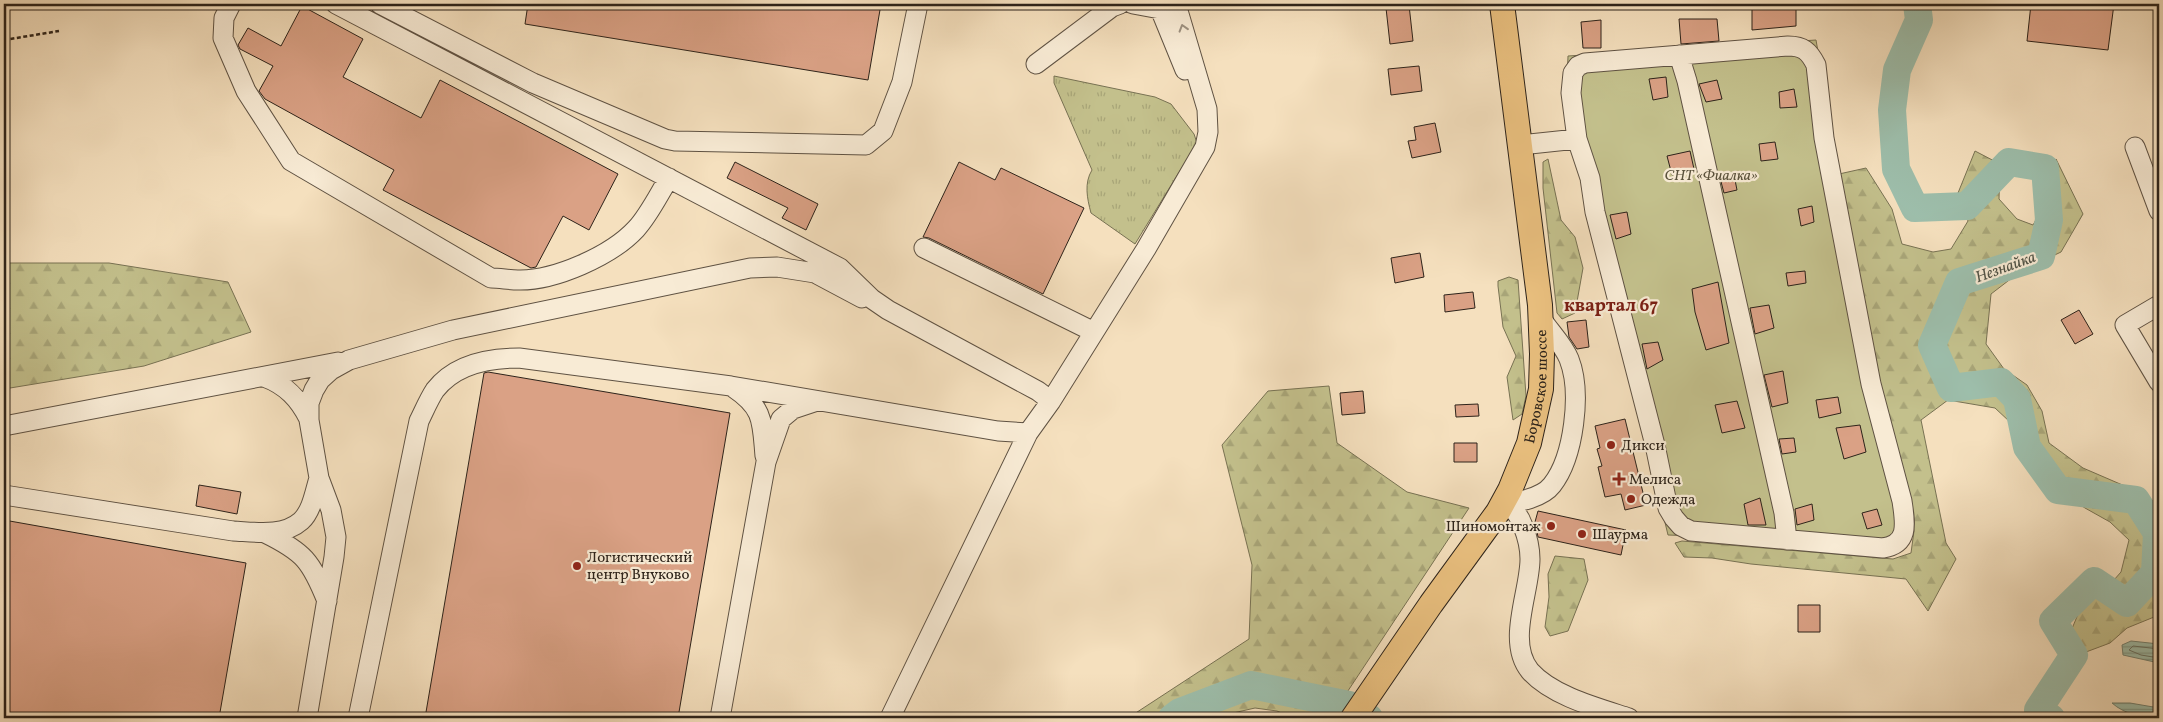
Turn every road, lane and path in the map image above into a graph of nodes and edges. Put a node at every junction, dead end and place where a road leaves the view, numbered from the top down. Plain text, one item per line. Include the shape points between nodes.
1 (231, 4) edge
2 (336, 4) edge
3 (380, 4) edge
4 (918, 4) edge
5 (1120, 4) edge
6 (1133, 4) edge
7 (1502, 4) edge
8 (1165, 6) edge
9 (59, 31) dead end
10 (4, 40) edge
11 (1679, 55) junction
12 (1036, 64) dead end
13 (1577, 139) junction
14 (1520, 145) junction
15 (2135, 147) dead end
16 (670, 178) junction
17 (2159, 211) edge
18 (924, 248) dead end
19 (2159, 305) edge
20 (888, 310) junction
21 (1541, 318) junction
22 (1094, 332) junction
23 (349, 360) junction
24 (264, 377) junction
25 (2159, 382) edge
26 (730, 386) junction
27 (1051, 401) junction
28 (815, 402) junction
29 (309, 420) junction
30 (4, 426) edge
31 (1028, 433) junction
32 (766, 462) junction
33 (319, 478) junction
34 (4, 496) edge
35 (1503, 504) junction
36 (265, 533) junction
37 (1788, 540) junction
38 (327, 601) junction
39 (307, 718) edge
40 (358, 718) edge
41 (720, 718) edge
42 (890, 718) edge
43 (1353, 718) edge
44 (1629, 718) edge

1 - 16 street via 224,18 223,38 246,91 291,161 491,278 519,280 549,276 588,261 620,243 637,228
2 - 16 street
3 - 4 street via 533,83 665,139 866,145 883,131 902,82
5 - 12 street
6 - 8 street
7 - 14 main road, Боровское шоссе
8 - 22 street via 1185,69 1207,109 1205,148
9 - 10 path
11 - 13 street via 1578,66 1573,72 1571,93
11 - 37 street
11 - 37 street via 1799,46 1816,65 1824,138 1860,332 1870,384 1902,501 1904,532 1894,547 1883,548
13 - 14 street
13 - 37 street via 1590,178 1595,212 1668,508 1681,526 1691,531
14 - 21 main road, Боровское шоссе
15 - 17 street
16 - 20 street via 840,268
18 - 22 street
19 - 25 street via 2125,325
20 - 23 street via 815,273 777,266 750,268 453,330
20 - 27 street
21 - 35 main road, Боровское шоссе via 1539,402 1528,443
21 - 35 street via 1565,351 1572,369 1571,445 1552,486 1525,500
22 - 27 street
23 - 24 street
23 - 29 street via 330,370 320,380 309,403
24 - 29 street via 276,381 293,394
24 - 30 street
26 - 28 street
26 - 32 street via 744,395 761,415
26 - 40 street via 519,358 498,358 457,371 435,390 419,421
27 - 31 street
28 - 31 street
28 - 32 street via 793,409 782,419
29 - 33 street
31 - 42 street
32 - 41 street
33 - 36 street via 312,504 302,521 284,530
33 - 38 street via 331,510 336,538
34 - 36 street via 233,531
35 - 43 main road, Боровское шоссе
35 - 44 street via 1517,514 1528,544 1529,569 1520,624 1523,657 1529,669 1551,688
36 - 38 street via 303,555
38 - 39 street

